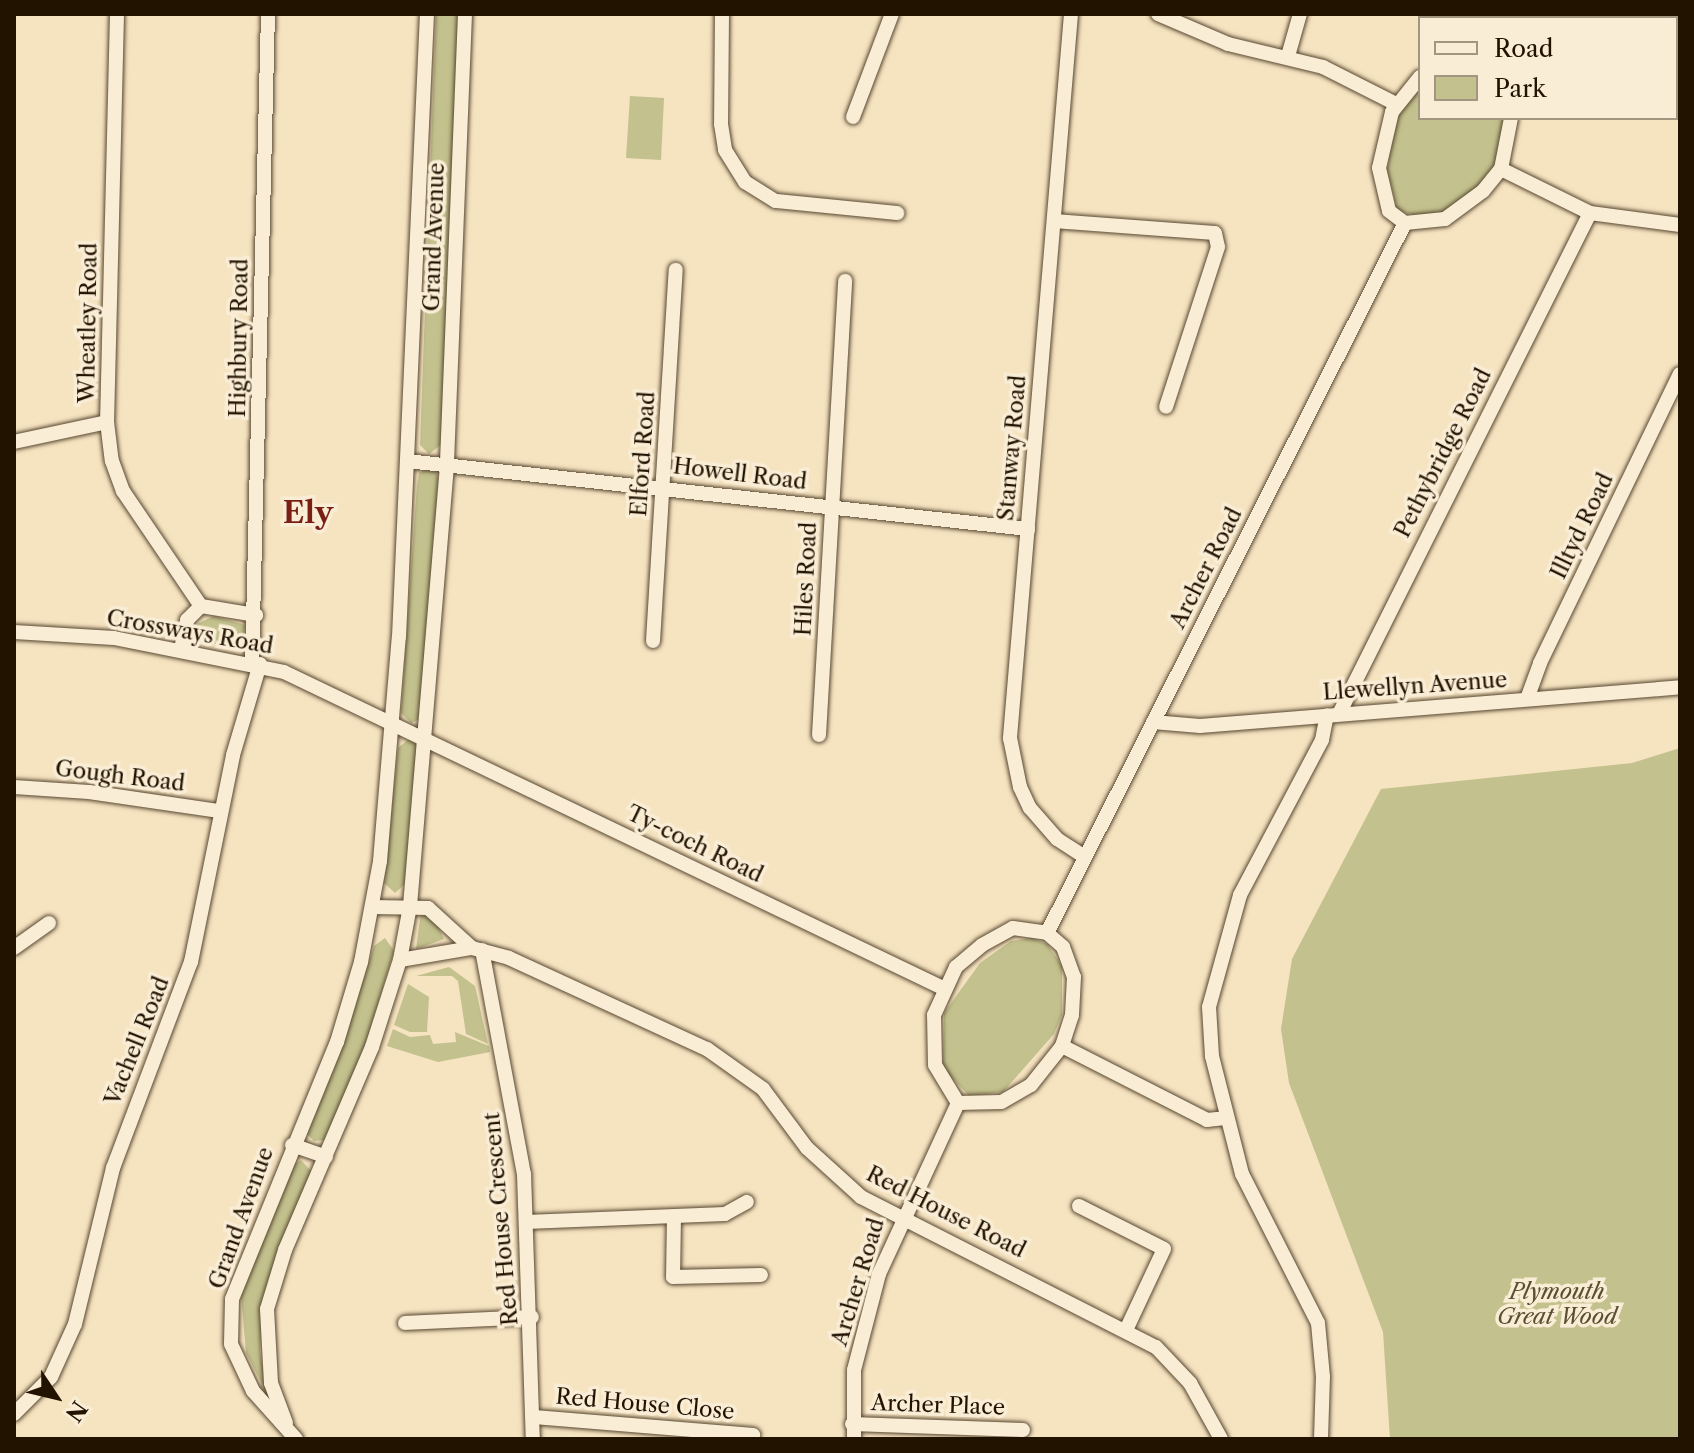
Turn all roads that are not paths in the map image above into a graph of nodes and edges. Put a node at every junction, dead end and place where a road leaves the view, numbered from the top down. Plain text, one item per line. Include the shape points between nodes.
1 (117, 14) edge
2 (268, 14) edge
3 (427, 14) edge
4 (465, 14) edge
5 (722, 14) edge
6 (892, 14) edge
7 (1071, 14) edge
8 (1158, 14) edge
9 (1300, 14) edge
10 (1288, 56) junction
11 (1418, 79) edge
12 (1396, 104) junction
13 (853, 117) dead end
14 (1511, 120) edge
15 (1501, 169) junction
16 (897, 213) dead end
17 (1590, 213) junction
18 (1054, 221) junction
19 (1405, 223) junction
20 (1680, 225) edge
21 (676, 270) dead end
22 (845, 281) dead end
23 (1680, 374) edge
24 (1166, 407) dead end
25 (107, 422) junction
26 (14, 442) edge
27 (407, 461) junction
28 (447, 462) junction
29 (663, 487) junction
30 (831, 507) junction
31 (1028, 529) junction
32 (201, 606) junction
33 (256, 615) junction
34 (14, 632) edge
35 (653, 641) dead end
36 (181, 649) junction
37 (256, 664) junction
38 (1680, 687) edge
39 (1527, 699) junction
40 (1333, 714) junction
41 (1153, 722) junction
42 (394, 725) junction
43 (819, 735) dead end
44 (427, 740) junction
45 (14, 787) edge
46 (220, 811) junction
47 (1085, 857) junction
48 (410, 906) junction
49 (373, 907) junction
50 (49, 923) dead end
51 (1047, 933) junction
52 (14, 948) edge
53 (477, 949) junction
54 (400, 960) junction
55 (943, 988) junction
56 (1062, 1046) junction
57 (958, 1103) junction
58 (1225, 1118) junction
59 (292, 1145) junction
60 (326, 1157) junction
61 (747, 1202) dead end
62 (1079, 1206) dead end
63 (674, 1216) junction
64 (901, 1216) junction
65 (526, 1222) junction
66 (761, 1275) dead end
67 (532, 1317) junction
68 (405, 1323) dead end
69 (1127, 1328) junction
70 (14, 1414) edge
71 (534, 1417) junction
72 (1023, 1430) dead end
73 (853, 1432) edge
74 (293, 1435) edge
75 (753, 1435) dead end
76 (533, 1439) edge
77 (1221, 1439) edge
78 (1321, 1439) edge

1 - 25 street, Wheatley Road
2 - 33 street, Highbury Road
3 - 27 street, Grand Avenue
4 - 28 street, Grand Avenue
5 - 16 street via 721,124 725,150 745,182 785,203
6 - 13 street
7 - 18 street, Stanway Road
8 - 10 street via 1228,44
9 - 10 street
10 - 12 street
11 - 12 street
12 - 19 street via 1379,168 1389,211
14 - 15 street
15 - 17 street
15 - 19 street via 1483,191 1445,219
17 - 20 street
17 - 40 street, Pethybridge Road
18 - 24 street via 1215,233 1218,247
18 - 31 street, Stanway Road
19 - 41 street, Archer Road
21 - 29 street, Elford Road
22 - 30 street, Hiles Road
23 - 39 street, Illtyd Road
25 - 26 street
25 - 32 street, Wheatley Road via 123,491
27 - 28 street
27 - 42 street, Grand Avenue
28 - 29 street, Howell Road
28 - 44 street, Grand Avenue
29 - 30 street, Howell Road
29 - 35 street, Elford Road
30 - 31 street, Howell Road
30 - 43 street, Hiles Road
31 - 47 street, Stanway Road via 1010,738 1013,764 1030,808 1057,839
32 - 33 street
32 - 36 street via 187,620
33 - 37 street, Highbury Road
34 - 36 street, Crossways Road via 114,638
36 - 37 street, Crossways Road
37 - 42 street, Crossways Road
37 - 46 street, Vachell Road
38 - 39 street, Llewellyn Avenue
39 - 40 street, Llewellyn Avenue
40 - 41 street, Llewellyn Avenue via 1200,726
40 - 58 street, Pethybridge Road via 1240,895 1214,978 1210,1034
41 - 47 street, Archer Road
42 - 44 street
42 - 49 street, Grand Avenue
44 - 48 street, Grand Avenue
44 - 55 street, Ty-coch Road
45 - 46 street, Gough Road
46 - 70 street, Vachell Road via 191,962 113,1168 75,1324 51,1377
47 - 51 street, Archer Road
48 - 49 street
48 - 53 street, Red House Road via 428,908
48 - 54 street, Grand Avenue
49 - 59 street, Grand Avenue via 337,1042
50 - 52 street
51 - 55 street via 1013,928 994,937 956,967
51 - 56 street via 1063,947 1074,977 1072,1015
53 - 54 street
53 - 64 street, Red House Road via 556,978 735,1066 763,1089 832,1174 861,1197
53 - 65 street, Red House Crescent via 516,1115
54 - 60 street, Grand Avenue via 372,1047
55 - 57 street via 931,1039 935,1065
56 - 57 street via 1015,1095 987,1106
56 - 58 street via 1207,1120
57 - 64 street, Archer Road
58 - 78 street, Pethybridge Road via 1242,1174 1318,1323
59 - 60 street, Grand Avenue
59 - 74 street, Grand Avenue via 232,1299 231,1344 253,1391
60 - 74 street, Grand Avenue via 285,1250 267,1309 271,1383
61 - 63 street via 725,1214
62 - 69 street via 1164,1249
63 - 65 street
63 - 66 street via 673,1277
64 - 69 street, Red House Road
64 - 73 street, Archer Road via 860,1341
65 - 67 street, Red House Crescent
67 - 68 street
67 - 71 street, Red House Crescent
69 - 77 street, Red House Road via 1176,1366
71 - 75 street, Red House Close
71 - 76 street, Red House Crescent
72 - 73 street, Archer Place

